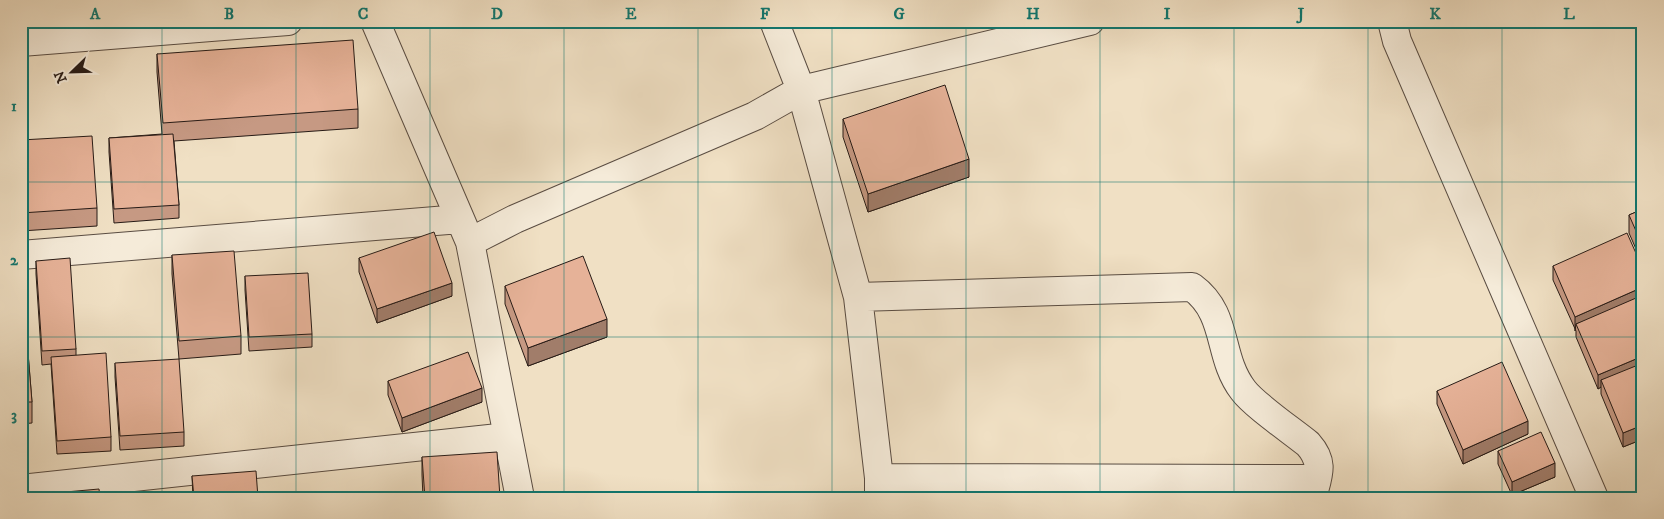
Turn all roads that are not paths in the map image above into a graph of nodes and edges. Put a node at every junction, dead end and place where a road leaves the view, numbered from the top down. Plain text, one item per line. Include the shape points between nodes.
1 (288, 21) edge
2 (375, 21) edge
3 (774, 21) edge
4 (1090, 21) edge
5 (1392, 21) edge
6 (21, 42) edge
7 (801, 90) junction
8 (465, 230) junction
9 (21, 255) edge
10 (858, 297) junction
11 (508, 437) junction
12 (879, 488) edge
13 (1314, 488) edge
14 (21, 489) edge
15 (520, 498) edge
16 (1594, 498) edge

1 - 6 street
2 - 8 street
3 - 7 street
4 - 7 street
5 - 16 street
7 - 8 street via 754,116 515,219
7 - 10 street
8 - 9 street
8 - 11 street
10 - 12 street
10 - 13 street via 1192,287 1206,297 1213,309 1232,373 1244,392 1316,453 1320,468
11 - 14 street
11 - 15 street
12 - 13 street

